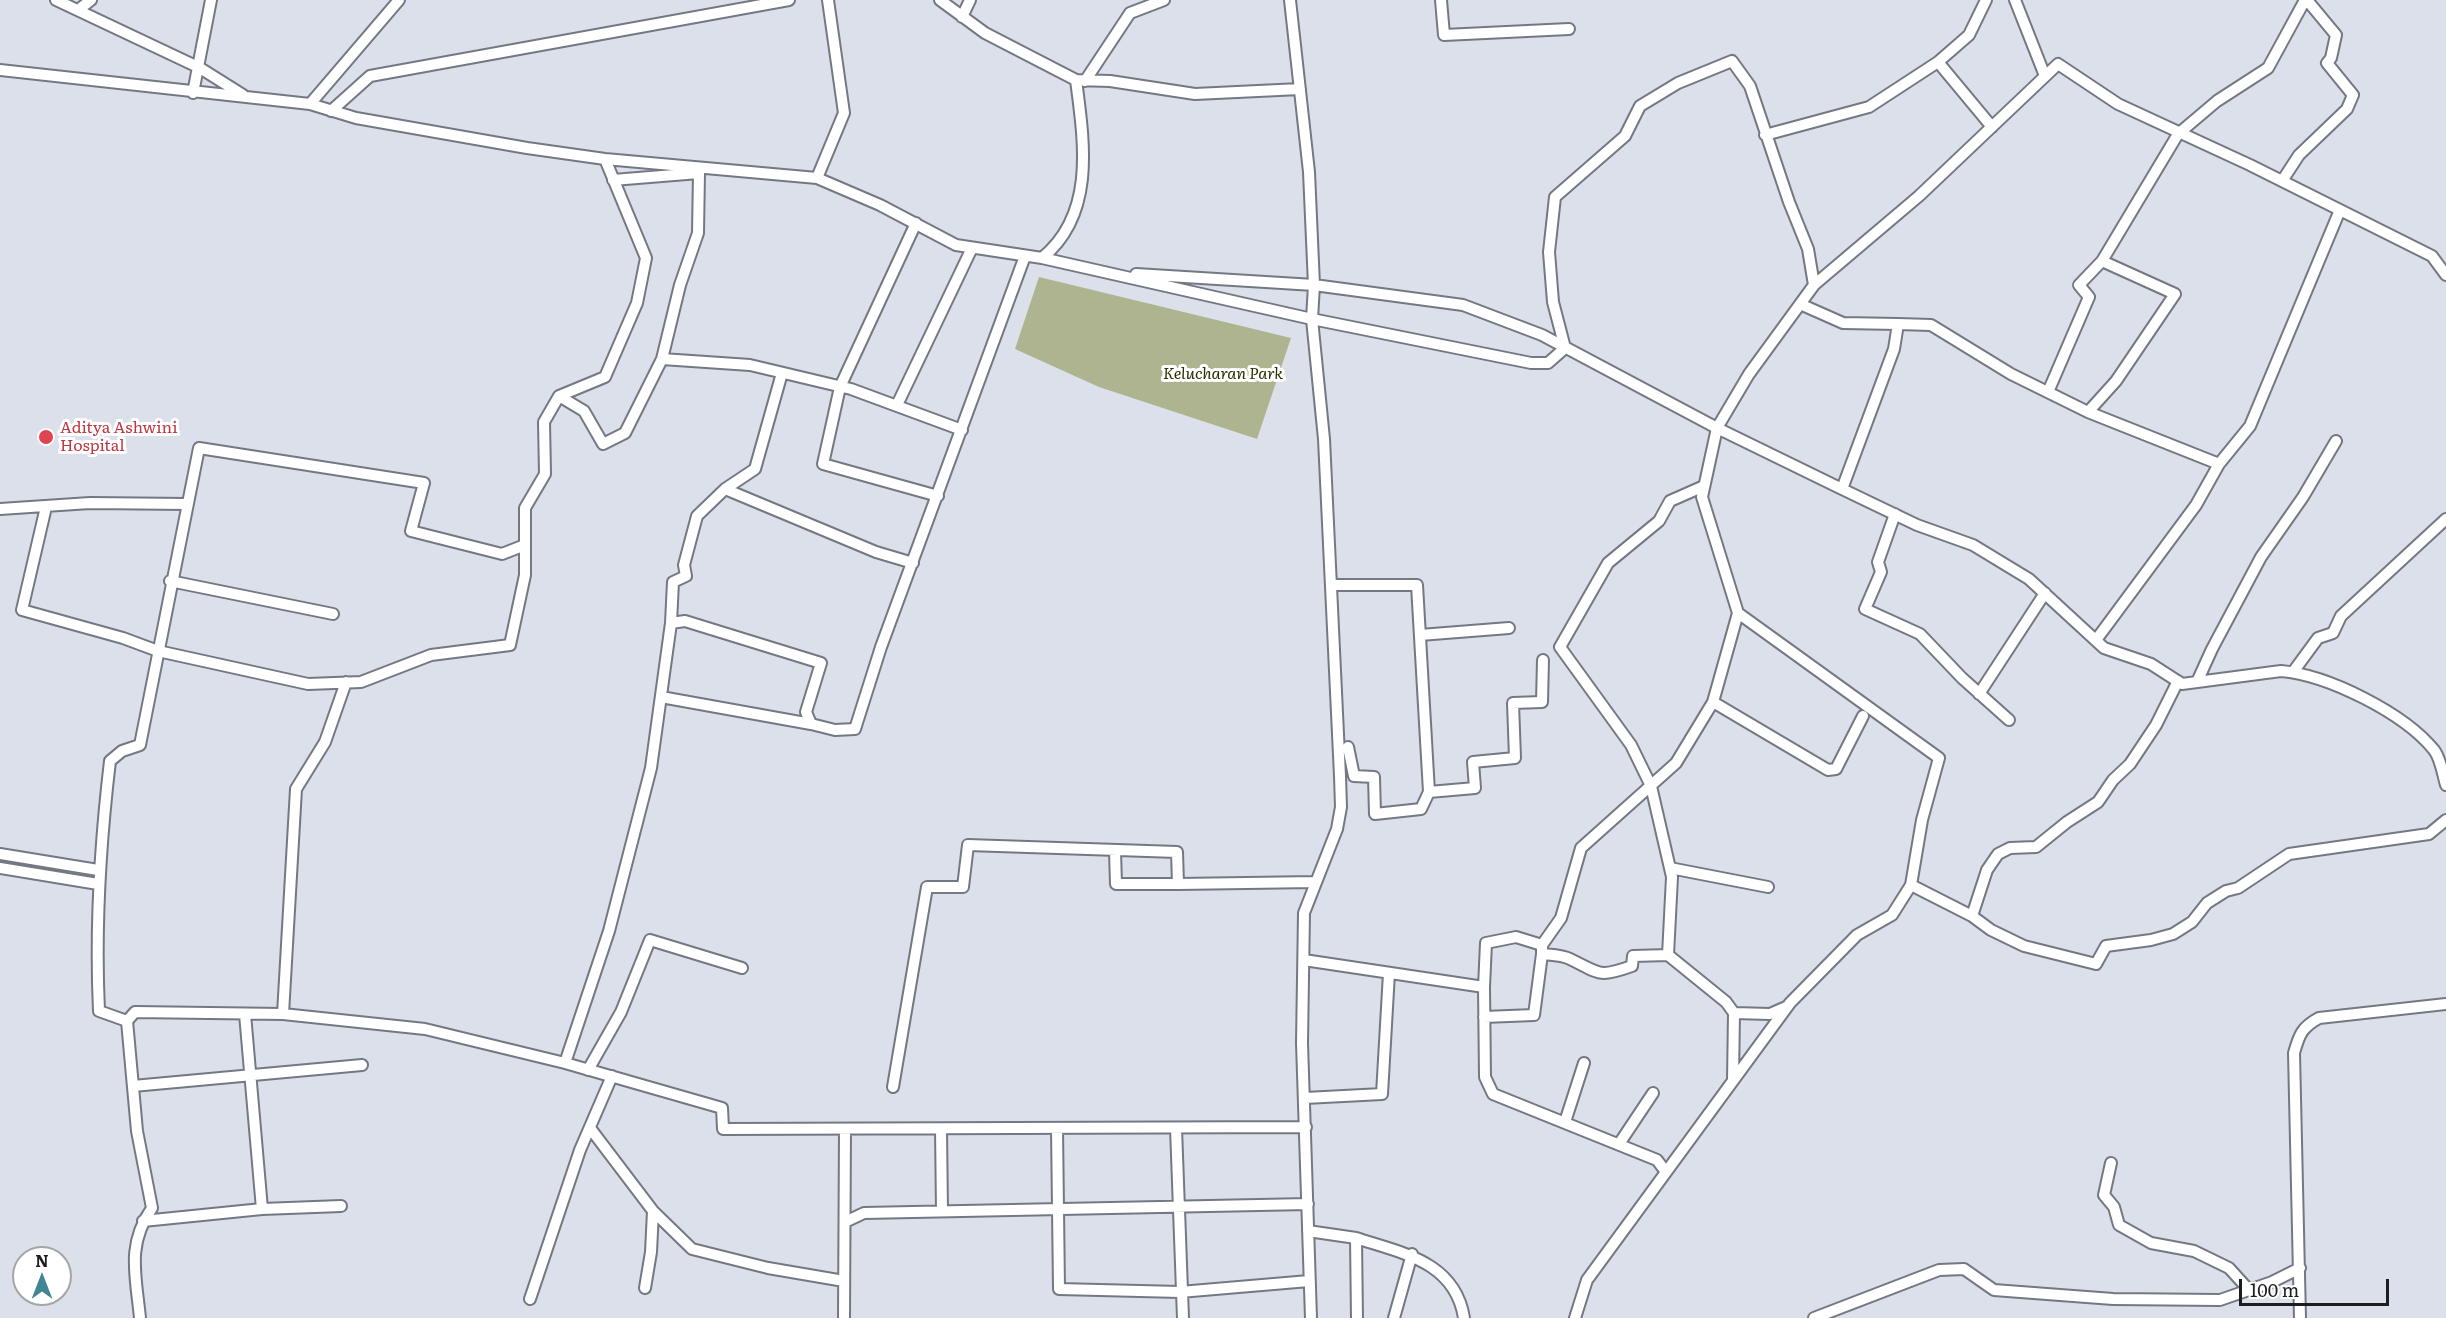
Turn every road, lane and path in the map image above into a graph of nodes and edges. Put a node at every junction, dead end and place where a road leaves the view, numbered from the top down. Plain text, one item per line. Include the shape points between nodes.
1 (56, 0) edge
2 (91, 0) edge
3 (211, 0) edge
4 (399, 0) edge
5 (789, 0) edge
6 (828, 0) edge
7 (940, 0) edge
8 (970, 0) edge
9 (1142, 0) edge
10 (1164, 0) edge
11 (1290, 0) edge
12 (1441, 0) edge
13 (1986, 0) edge
14 (2015, 0) edge
15 (2306, 0) edge
16 (78, 10) junction
17 (1130, 14) junction
18 (962, 17) junction
19 (1569, 29) dead end
20 (1938, 62) junction
21 (200, 68) junction
22 (0, 70) edge
23 (2045, 76) junction
24 (1080, 81) junction
25 (1300, 89) junction
26 (192, 93) junction
27 (246, 97) junction
28 (310, 104) junction
29 (332, 111) junction
30 (1992, 127) junction
31 (2178, 134) junction
32 (1765, 135) junction
33 (605, 159) junction
34 (817, 178) junction
35 (613, 180) junction
36 (2282, 181) junction
37 (2340, 210) junction
38 (916, 223) junction
39 (972, 248) junction
40 (1025, 256) junction
41 (1042, 258) junction
42 (2102, 261) junction
43 (1103, 272) junction
44 (2446, 275) edge
45 (1314, 285) junction
46 (1814, 285) junction
47 (1800, 304) junction
48 (1312, 319) junction
49 (1898, 324) junction
50 (1565, 348) junction
51 (662, 359) junction
52 (782, 373) junction
53 (840, 387) junction
54 (2048, 392) junction
55 (559, 396) junction
56 (897, 405) junction
57 (2088, 412) junction
58 (1717, 428) junction
59 (962, 430) junction
60 (2336, 441) dead end
61 (2219, 464) junction
62 (1704, 486) junction
63 (725, 489) junction
64 (1842, 489) junction
65 (938, 496) junction
66 (187, 504) junction
67 (46, 507) junction
68 (0, 509) edge
69 (1895, 514) junction
70 (2446, 519) edge
71 (525, 545) junction
72 (913, 562) junction
73 (170, 581) junction
74 (1332, 585) junction
75 (2044, 593) junction
76 (333, 614) dead end
77 (1738, 614) junction
78 (671, 623) junction
79 (1509, 628) dead end
80 (1420, 635) junction
81 (2096, 640) junction
82 (158, 651) junction
83 (1543, 660) dead end
84 (2293, 672) junction
85 (2178, 681) junction
86 (346, 682) junction
87 (2198, 682) junction
88 (1979, 694) junction
89 (661, 697) junction
90 (1713, 702) junction
91 (1863, 716) dead end
92 (2009, 720) dead end
93 (812, 724) junction
94 (1348, 747) dead end
95 (2446, 785) edge
96 (1651, 786) junction
97 (1430, 792) junction
98 (2446, 820) edge
99 (1115, 851) junction
100 (0, 854) edge
101 (0, 868) edge
102 (1670, 868) junction
103 (98, 870) junction
104 (1315, 882) junction
105 (98, 884) junction
106 (1178, 884) junction
107 (1911, 885) junction
108 (1768, 887) dead end
109 (1972, 916) junction
110 (1542, 950) junction
111 (1668, 955) junction
112 (1304, 960) junction
113 (742, 968) dead end
114 (1389, 973) junction
115 (1484, 987) junction
116 (2446, 1004) edge
117 (1788, 1006) junction
118 (1734, 1012) junction
119 (245, 1014) junction
120 (283, 1014) junction
121 (1484, 1017) junction
122 (127, 1021) junction
123 (565, 1063) junction
124 (1584, 1063) dead end
125 (362, 1065) dead end
126 (588, 1070) junction
127 (250, 1076) junction
128 (612, 1076) junction
129 (1732, 1081) junction
130 (133, 1086) junction
131 (893, 1087) dead end
132 (1653, 1093) dead end
133 (1305, 1098) junction
134 (1565, 1122) junction
135 (1306, 1127) junction
136 (590, 1128) junction
137 (1176, 1128) junction
138 (845, 1129) junction
139 (940, 1129) junction
140 (1057, 1129) junction
141 (1619, 1144) junction
142 (2111, 1163) dead end
143 (1666, 1172) junction
144 (1308, 1204) junction
145 (341, 1206) dead end
146 (1180, 1206) junction
147 (262, 1209) junction
148 (1058, 1209) junction
149 (653, 1211) junction
150 (942, 1211) junction
151 (143, 1221) junction
152 (844, 1222) junction
153 (1308, 1231) junction
154 (1356, 1238) junction
155 (1412, 1254) junction
156 (2300, 1268) junction
157 (844, 1281) junction
158 (1309, 1281) junction
159 (645, 1288) dead end
160 (2249, 1290) junction
161 (1180, 1292) junction
162 (530, 1299) dead end
163 (140, 1318) edge
164 (844, 1318) edge
165 (1183, 1318) edge
166 (1311, 1318) edge
167 (1358, 1318) edge
168 (1394, 1318) edge
169 (1464, 1318) edge
170 (1575, 1318) edge
171 (1814, 1318) edge
172 (2300, 1318) edge

1 - 16 street
2 - 16 street
3 - 21 street
4 - 28 street
5 - 29 street via 370,76
6 - 34 street via 844,112
7 - 18 street
8 - 18 street
9 - 17 street
10 - 17 street
11 - 25 street
12 - 19 street via 1444,35
13 - 20 street via 1969,35
14 - 23 street
15 - 31 street via 2268,68 2217,101
15 - 36 street via 2336,35 2327,63 2353,95 2347,109 2299,155
16 - 21 street
17 - 24 street
18 - 24 street via 985,33
20 - 30 street
20 - 32 street via 1869,107
21 - 26 street
21 - 27 street
22 - 26 street
23 - 30 street
23 - 31 street via 2058,64 2118,104
24 - 25 street via 1110,81 1194,94
24 - 41 street via 1083,125 1076,216 1055,247
25 - 45 street via 1309,172
26 - 27 street
27 - 28 street
28 - 29 street
29 - 33 street via 430,132
30 - 46 street
31 - 36 street
31 - 42 street
32 - 46 street via 1808,249
32 - 50 street via 1750,86 1732,61 1678,83 1640,106 1625,136 1556,197 1549,252 1553,302
33 - 34 street
33 - 35 street
34 - 38 street
35 - 51 street via 699,173 698,233 680,285
35 - 55 street via 646,258 637,303 605,377
36 - 37 street
37 - 44 street via 2432,256
37 - 61 street via 2250,426
38 - 39 street via 956,245
38 - 53 street
39 - 40 street
39 - 56 street
40 - 41 street
40 - 59 street
41 - 43 street
42 - 54 street via 2079,285 2089,297
42 - 57 street via 2175,294 2116,381
43 - 45 street
43 - 48 street
45 - 48 street
45 - 50 street via 1463,305
46 - 47 street
47 - 49 street via 1843,323
47 - 58 street via 1749,374
48 - 50 street via 1530,363 1548,363
48 - 74 street
49 - 54 street via 1931,325
49 - 64 street via 1894,349
50 - 58 street
51 - 52 street via 750,366
51 - 55 street via 625,433 603,444 585,411
52 - 53 street
52 - 63 street via 755,469
53 - 56 street
53 - 65 street via 823,464
54 - 57 street
55 - 71 street via 544,422 545,474 525,508
56 - 59 street
57 - 61 street
58 - 62 street
58 - 64 street
59 - 65 street
60 - 87 street via 2261,557
61 - 81 street via 2196,504
62 - 77 street via 1702,497
62 - 96 street via 1670,501 1659,521 1608,563 1560,647 1631,745
63 - 72 street via 876,552
63 - 78 street via 697,516 684,565 686,576 673,582
64 - 69 street
65 - 72 street
66 - 67 street via 90,503
66 - 71 street via 199,448 424,483 411,531 502,554
66 - 73 street
67 - 68 street
67 - 82 street via 22,610
69 - 75 street via 1973,545 2029,579
69 - 88 street via 1878,562 1881,572 1865,609 1920,634
70 - 84 street via 2340,616 2333,633 2318,638
71 - 86 street via 525,574 510,645 431,655 362,682
72 - 93 street via 855,729 836,730
73 - 76 street
73 - 82 street
74 - 80 street via 1417,585
74 - 104 street via 1341,807 1337,829
75 - 81 street
75 - 88 street
77 - 90 street
77 - 107 street via 1939,758 1922,820
78 - 89 street
78 - 93 street via 685,621 821,663 806,712
79 - 80 street
80 - 97 street
81 - 85 street via 2104,648 2151,664
82 - 86 street via 308,684
82 - 103 street via 140,745 122,751 110,761
83 - 97 street via 1542,702 1513,703 1515,758 1473,762 1475,788
84 - 87 street
84 - 95 street via 2322,680 2407,723 2436,752
85 - 87 street
85 - 109 street via 2130,764 2098,802 2036,847 2010,848 1998,854 1987,870
86 - 120 street via 325,742 296,789
88 - 92 street
89 - 93 street
89 - 123 street via 651,768 609,931
90 - 91 street via 1828,770 1836,769
90 - 96 street via 1676,763
94 - 97 street via 1354,776 1374,777 1375,814 1421,809
96 - 102 street
96 - 110 street via 1581,848 1561,918
98 - 109 street via 2429,834 2289,854 2238,888 2207,903 2192,922 2173,934 2106,945 2096,964 2024,946
99 - 106 street via 1177,852
99 - 106 street via 1116,884
99 - 131 street via 968,845 963,887 927,887
100 - 103 street
101 - 105 street
102 - 108 street
102 - 111 street
103 - 105 street
104 - 106 street
104 - 112 street via 1304,913
105 - 122 street via 99,1011
107 - 109 street
107 - 117 street via 1892,915 1857,935
110 - 111 street via 1570,959 1591,972 1608,974 1632,966 1633,956
110 - 115 street via 1516,937 1486,943
110 - 121 street via 1534,1015
111 - 118 street
112 - 114 street
112 - 133 street
113 - 126 street via 650,940 621,1012
114 - 115 street
114 - 133 street via 1382,1094
115 - 121 street
116 - 156 street via 2319,1018 2304,1026 2294,1053
117 - 118 street via 1770,1014
117 - 129 street
118 - 129 street
119 - 120 street
119 - 122 street via 135,1012
119 - 127 street
120 - 123 street via 425,1029
121 - 134 street via 1485,1077 1493,1094
122 - 130 street
123 - 126 street
124 - 134 street
125 - 127 street
126 - 128 street
127 - 130 street
127 - 147 street
128 - 136 street
128 - 138 street via 722,1108 723,1129
129 - 143 street
130 - 151 street via 152,1208
132 - 141 street
133 - 135 street
134 - 141 street
135 - 137 street
135 - 144 street
136 - 149 street
136 - 162 street
137 - 140 street
137 - 146 street
138 - 139 street
138 - 152 street
139 - 140 street
139 - 150 street
140 - 148 street
141 - 143 street via 1657,1160
142 - 160 street via 2104,1196 2114,1207 2119,1225 2151,1242 2194,1251 2229,1268
143 - 170 street via 1587,1280
144 - 146 street
144 - 153 street
145 - 147 street
146 - 148 street
146 - 161 street
147 - 151 street
148 - 150 street
148 - 161 street via 1059,1288
149 - 157 street via 692,1249
149 - 159 street
150 - 152 street via 864,1213
151 - 163 street via 134,1246
152 - 157 street
153 - 154 street
153 - 158 street
154 - 155 street
154 - 167 street
155 - 168 street
155 - 169 street via 1446,1277
156 - 160 street
156 - 172 street
157 - 164 street
158 - 161 street
158 - 166 street
160 - 171 street via 2220,1300 2113,1299 1994,1290 1964,1269 1939,1270
161 - 165 street

